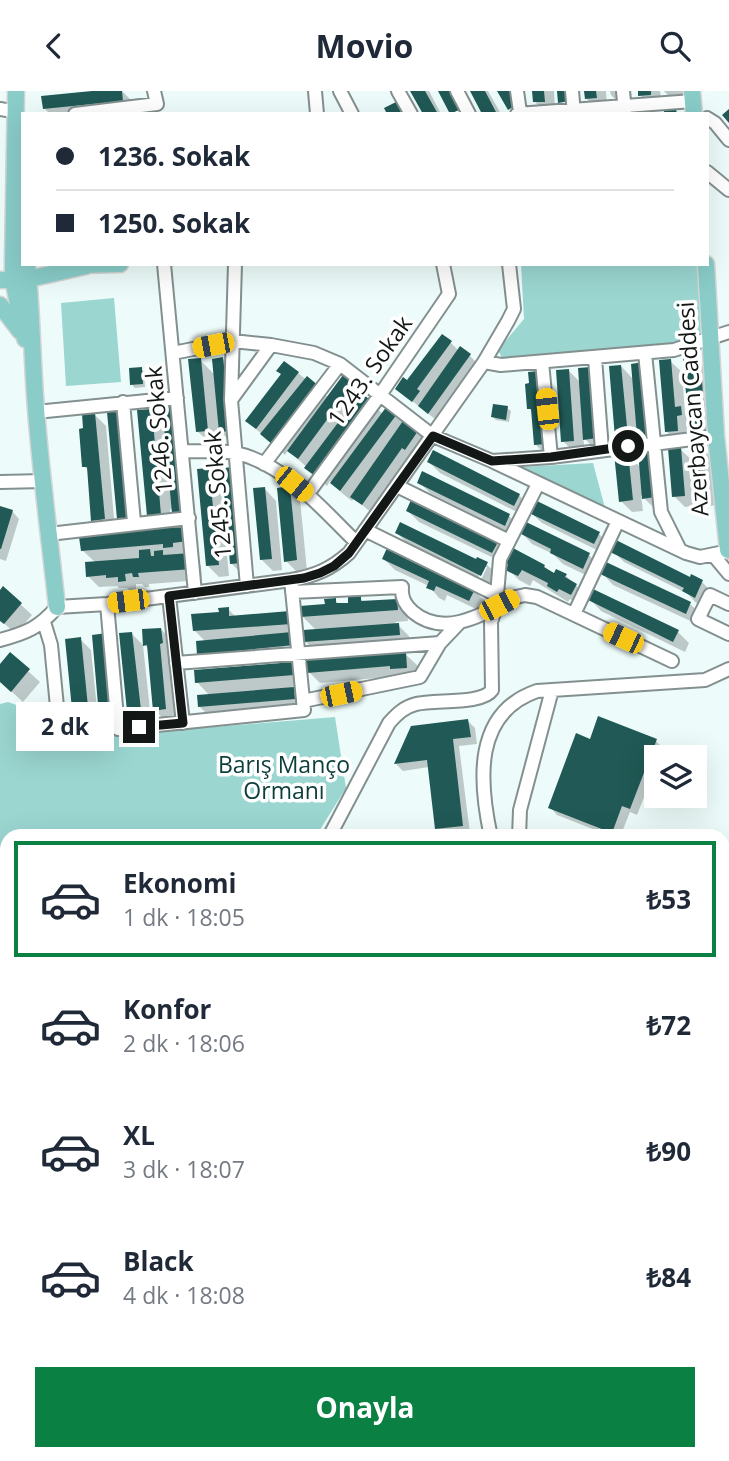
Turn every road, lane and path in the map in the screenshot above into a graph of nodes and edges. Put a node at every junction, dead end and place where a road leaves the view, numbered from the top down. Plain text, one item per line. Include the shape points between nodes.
1 (16, 91) edge
2 (154, 91) edge
3 (315, 91) edge
4 (340, 91) edge
5 (398, 91) edge
6 (457, 91) edge
7 (517, 91) edge
8 (572, 91) edge
9 (623, 91) edge
10 (693, 102) edge
11 (129, 110) edge
12 (624, 110) edge
13 (574, 111) edge
14 (102, 112) edge
15 (317, 112) edge
16 (351, 112) edge
17 (410, 112) edge
18 (468, 112) edge
19 (520, 112) edge
20 (547, 112) edge
21 (14, 116) edge
22 (709, 119) edge
23 (729, 140) edge
24 (709, 174) edge
25 (21, 185) edge
26 (729, 190) edge
27 (86, 266) edge
28 (164, 266) edge
29 (235, 266) edge
30 (443, 266) edge
31 (509, 266) edge
32 (706, 266) edge
33 (15, 270) edge
34 (0, 305) edge
35 (729, 332) edge
36 (24, 338) junction
37 (709, 339) junction
38 (233, 341) junction
39 (271, 345) junction
40 (173, 353) junction
41 (645, 353) junction
42 (32, 354) junction
43 (595, 358) junction
44 (484, 362) junction
45 (542, 362) junction
46 (340, 364) junction
47 (380, 395) junction
48 (177, 398) junction
49 (231, 400) junction
50 (123, 402) junction
51 (36, 412) junction
52 (433, 436) junction
53 (716, 436) junction
54 (653, 443) junction
55 (602, 450) junction
56 (182, 451) junction
57 (234, 453) junction
58 (551, 457) junction
59 (492, 461) junction
60 (264, 464) junction
61 (44, 481) junction
62 (0, 482) edge
63 (538, 484) junction
64 (397, 486) junction
65 (307, 495) junction
66 (189, 517) junction
67 (618, 521) junction
68 (134, 522) junction
69 (365, 530) junction
70 (49, 534) junction
71 (509, 541) junction
72 (356, 542) junction
73 (680, 550) junction
74 (724, 552) edge
75 (729, 574) edge
76 (247, 586) junction
77 (292, 586) junction
78 (195, 593) junction
79 (169, 596) junction
80 (497, 601) junction
81 (107, 604) junction
82 (729, 604) edge
83 (57, 607) junction
84 (574, 614) junction
85 (44, 622) junction
86 (460, 622) junction
87 (729, 634) edge
88 (0, 640) edge
89 (440, 643) junction
90 (298, 654) junction
91 (673, 661) dead end
92 (176, 663) junction
93 (729, 669) edge
94 (552, 689) junction
95 (488, 695) junction
96 (303, 701) junction
97 (505, 710) junction
98 (58, 717) dead end
99 (183, 723) junction
100 (334, 829) edge
101 (490, 829) edge
102 (519, 829) edge

1 - 21 main road
2 - 11 street via 157,104
3 - 15 street
4 - 16 street
5 - 17 street
6 - 18 street
7 - 19 street
8 - 13 street
9 - 12 street
10 - 12 street
11 - 14 street
12 - 13 street
13 - 20 street
21 - 25 main road
21 - 33 main road
22 - 23 street
24 - 26 street
27 - 33 main road
28 - 40 street, 1246. Sokak
29 - 38 street, 1245. Sokak
30 - 47 street, 1243. Sokak via 449,294
31 - 44 street via 514,309
32 - 37 main road, Azerbaycan Caddesi
33 - 36 main road
33 - 42 main road via 33,333
34 - 36 main road
35 - 37 street
36 - 42 main road
37 - 41 street
37 - 53 main road, Azerbaycan Caddesi
38 - 39 street
38 - 40 street
38 - 49 street, 1245. Sokak
39 - 46 street via 314,353
39 - 49 street, 1245. Sokak
40 - 48 street, 1246. Sokak
41 - 43 street
41 - 54 street
42 - 51 main road
43 - 45 street
43 - 55 street
44 - 45 street
44 - 52 street
45 - 58 street
46 - 47 street
46 - 60 street
47 - 52 street
47 - 65 street, 1243. Sokak
48 - 50 street
48 - 56 street, 1246. Sokak
49 - 57 street, 1245. Sokak
50 - 51 street
50 - 68 street
51 - 61 main road
52 - 59 street
52 - 64 street
53 - 54 street
53 - 74 main road, Azerbaycan Caddesi
54 - 55 street
54 - 73 street via 661,512
55 - 58 street
56 - 57 street
56 - 66 street, 1246. Sokak
57 - 60 street
57 - 76 street, 1245. Sokak
58 - 59 street
59 - 63 street
60 - 65 street
61 - 62 street
61 - 70 main road
63 - 67 street
63 - 71 street
64 - 69 street
64 - 71 street
65 - 72 street
66 - 68 street
66 - 78 street, 1246. Sokak
67 - 73 street
67 - 84 street
68 - 70 street
69 - 72 street
69 - 80 street
70 - 83 main road
71 - 80 street via 500,558
72 - 77 street via 334,566
73 - 74 street via 700,557
74 - 75 street
76 - 77 street
76 - 78 street
77 - 86 street via 402,587 404,602 418,616 436,624
77 - 90 street
78 - 79 street
79 - 81 street
79 - 92 street
80 - 84 street via 537,597
80 - 86 street
80 - 95 street via 491,622 492,690
81 - 83 street
81 - 99 street via 118,729
82 - 87 street via 710,595 698,619
83 - 85 street
84 - 91 street
85 - 88 street
85 - 98 street via 51,645
86 - 89 street
89 - 90 street
89 - 96 street via 420,677
90 - 92 street
90 - 96 street
92 - 99 street
93 - 94 street via 705,680
94 - 97 street via 520,697
94 - 102 street via 520,810
95 - 97 street
95 - 100 street via 418,703 401,711 389,723
96 - 99 street via 304,711
97 - 101 street via 488,741 483,764

